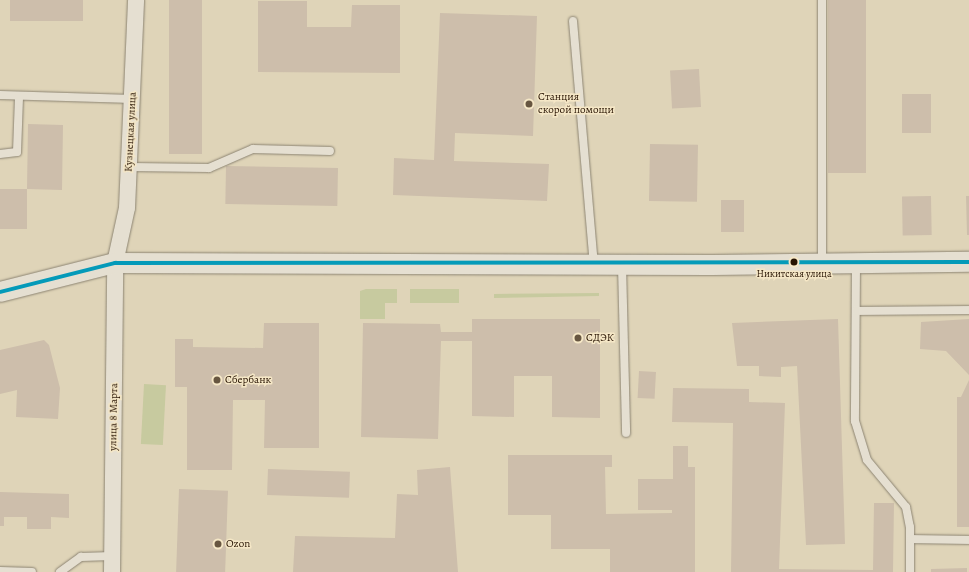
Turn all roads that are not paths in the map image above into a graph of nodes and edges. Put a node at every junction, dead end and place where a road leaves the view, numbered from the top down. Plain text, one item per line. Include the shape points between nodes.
1 (136, 0) edge
2 (822, 0) edge
3 (573, 21) dead end
4 (0, 95) edge
5 (19, 97) junction
6 (133, 99) junction
7 (330, 151) dead end
8 (0, 154) edge
9 (130, 167) junction
10 (969, 262) edge
11 (116, 263) junction
12 (856, 263) junction
13 (594, 264) junction
14 (822, 264) junction
15 (622, 265) junction
16 (0, 292) edge
17 (969, 310) edge
18 (856, 311) junction
19 (626, 433) dead end
20 (911, 539) junction
21 (969, 540) edge
22 (112, 564) edge
23 (0, 571) edge
24 (32, 572) edge
25 (60, 572) edge
26 (910, 572) edge

1 - 6 street, Кузнецкая улица
2 - 14 lane
3 - 13 lane
4 - 5 lane
5 - 6 lane
5 - 8 lane via 17,152
6 - 9 street, Кузнецкая улица
7 - 9 lane via 253,149 209,168
9 - 11 street, Кузнецкая улица via 127,208
10 - 12 street
11 - 13 street
11 - 16 street
11 - 22 street, улица 8 Марта
12 - 14 street
12 - 18 lane
13 - 15 street
14 - 15 street
15 - 19 lane
17 - 18 lane
18 - 20 lane via 855,420 866,460 906,507
20 - 21 lane
20 - 26 lane
22 - 25 lane via 81,557
23 - 24 lane

